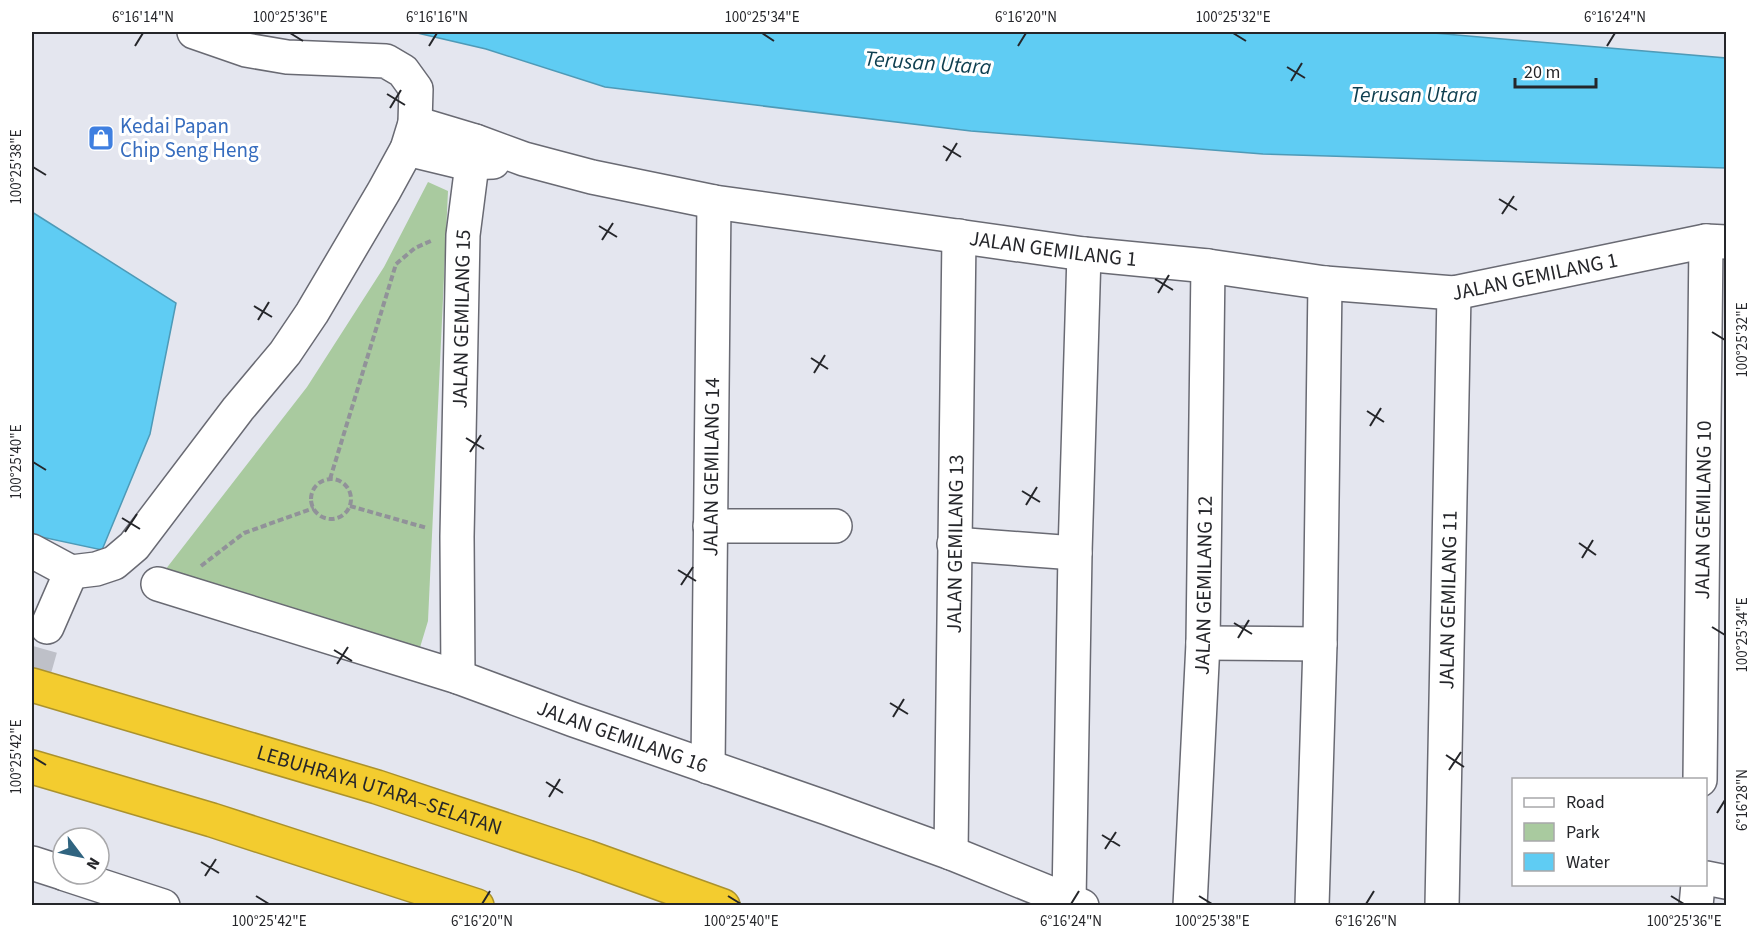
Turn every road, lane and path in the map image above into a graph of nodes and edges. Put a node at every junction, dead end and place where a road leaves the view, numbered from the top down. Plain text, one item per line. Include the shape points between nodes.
1 (194, 32) edge
2 (411, 136) junction
3 (474, 152) junction
4 (714, 202) junction
5 (463, 235) junction
6 (959, 236) junction
7 (1716, 241) edge
8 (1084, 254) junction
9 (1208, 266) junction
10 (1325, 283) junction
11 (1454, 293) junction
12 (330, 479) junction
13 (1715, 490) edge
14 (350, 506) junction
15 (314, 508) junction
16 (710, 526) junction
17 (835, 526) dead end
18 (457, 537) junction
19 (954, 544) junction
20 (32, 551) edge
21 (1075, 553) junction
22 (71, 572) junction
23 (165, 586) joint
24 (47, 627) tunnel mouth
25 (1203, 643) junction
26 (1320, 644) junction
27 (458, 677) junction
28 (32, 685) edge
29 (32, 767) edge
30 (708, 767) junction
31 (1700, 778) edge
32 (951, 853) junction
33 (32, 863) edge
34 (51, 870) edge
35 (1707, 878) edge
36 (1726, 882) edge
37 (95, 886) edge
38 (1698, 886) edge
39 (131, 900) edge
40 (1076, 903) edge
41 (163, 906) edge
42 (477, 906) edge
43 (723, 906) edge
44 (1190, 906) edge
45 (1312, 906) edge
46 (1442, 906) edge
47 (1696, 906) edge

1 - 2 street via 246,50 287,57 387,61 403,71 416,89
2 - 3 street, JALAN GEMILANG 1
2 - 22 street via 347,255 285,353 134,546 114,563
3 - 4 street, JALAN GEMILANG 1 via 524,159
3 - 5 street, JALAN GEMILANG 15
4 - 6 street, JALAN GEMILANG 1
4 - 16 street, JALAN GEMILANG 14
5 - 12 path via 439,238 415,248 396,264
5 - 18 street, JALAN GEMILANG 15
6 - 8 street, JALAN GEMILANG 1
6 - 19 street, JALAN GEMILANG 13
7 - 11 street, JALAN GEMILANG 1
7 - 13 street, JALAN GEMILANG 10
8 - 9 street, JALAN GEMILANG 1
8 - 21 street
9 - 10 street, JALAN GEMILANG 1
9 - 25 street, JALAN GEMILANG 12
10 - 11 street, JALAN GEMILANG 1
10 - 26 street
11 - 46 street, JALAN GEMILANG 11
12 - 14 path via 350,490
12 - 15 path via 316,486
13 - 31 street, JALAN GEMILANG 10
14 - 15 path via 346,513 333,519 318,514
14 - 18 path
15 - 23 path via 244,533
16 - 17 street
16 - 30 street, JALAN GEMILANG 14
18 - 27 street, JALAN GEMILANG 15
19 - 21 street
19 - 32 street, JALAN GEMILANG 13
20 - 22 street
21 - 40 street
22 - 24 street
23 - 27 street, JALAN GEMILANG 16
25 - 26 street
25 - 44 street, JALAN GEMILANG 12
26 - 45 street
27 - 30 street, JALAN GEMILANG 16
28 - 43 highway, LEBUHRAYA UTARA–SELATAN via 377,787
29 - 42 highway via 212,820
30 - 32 street, JALAN GEMILANG 16
32 - 40 street, JALAN GEMILANG 16
33 - 34 street
35 - 36 street
37 - 39 street
38 - 47 street
39 - 41 street

